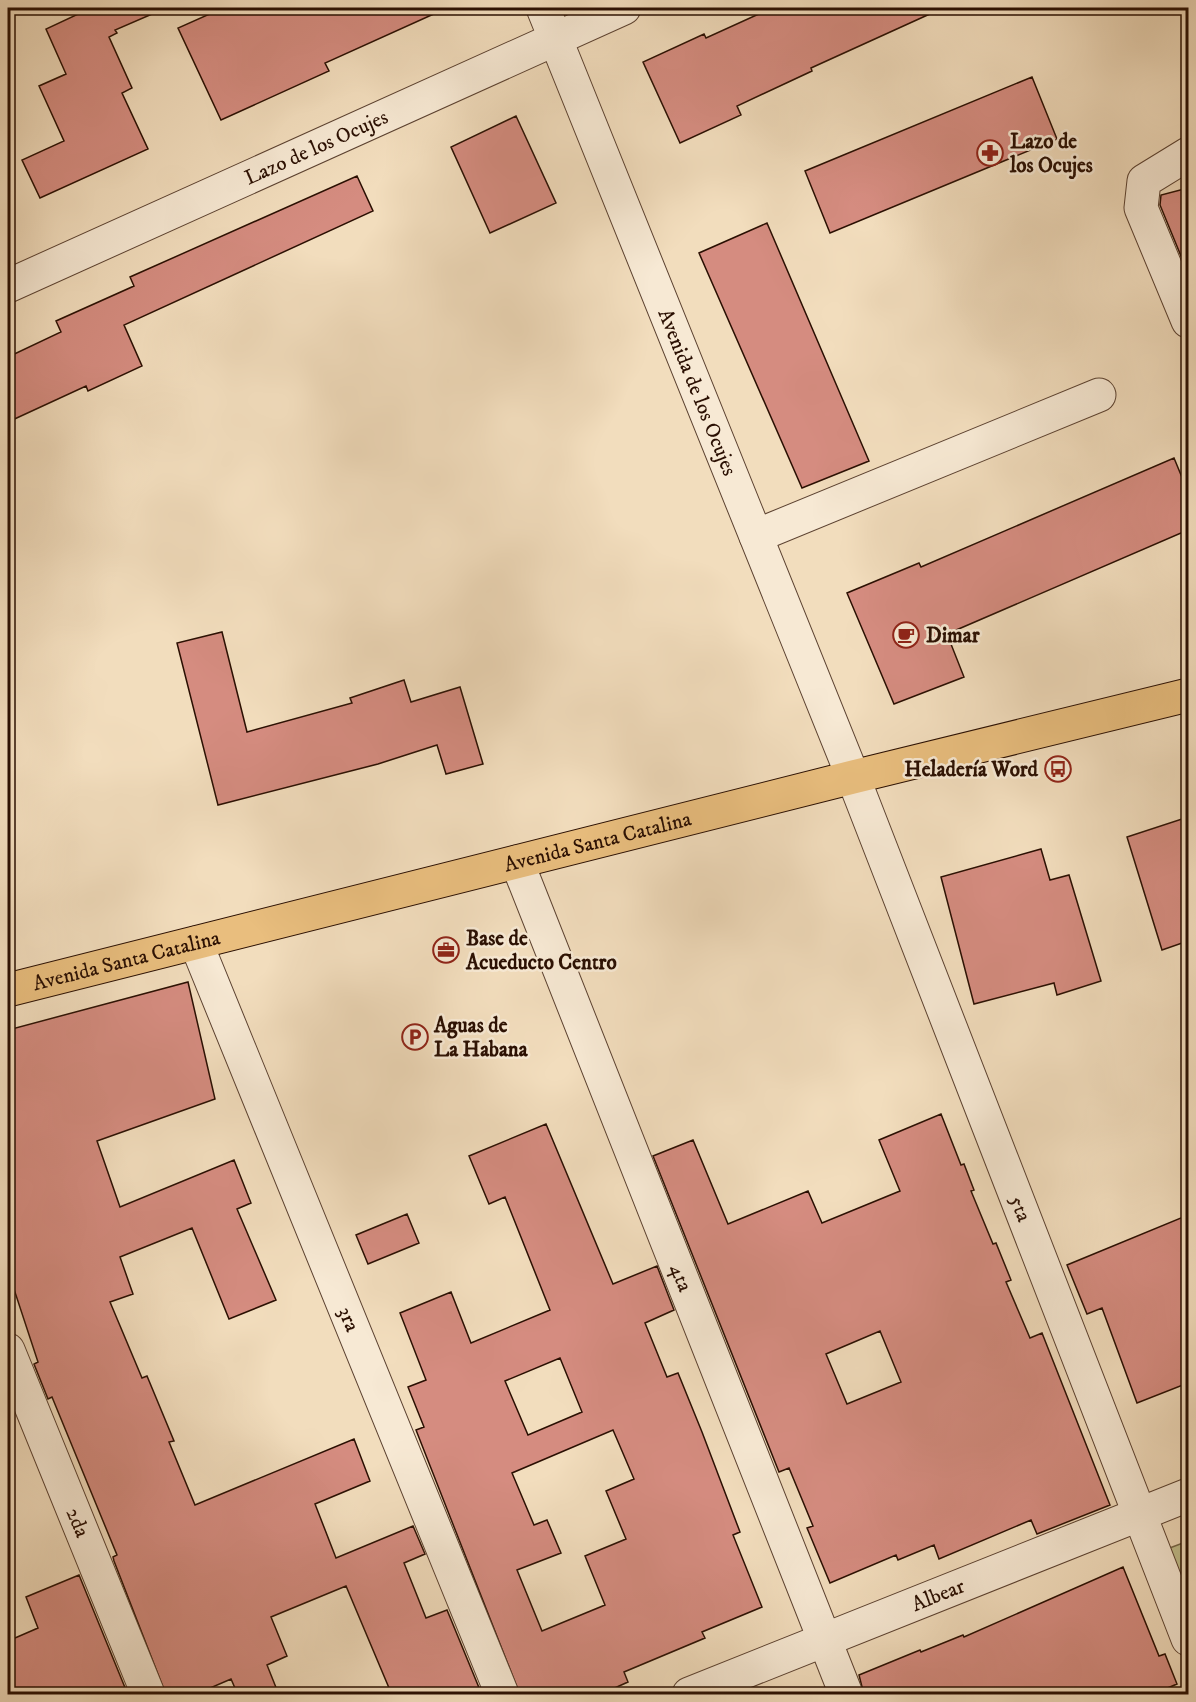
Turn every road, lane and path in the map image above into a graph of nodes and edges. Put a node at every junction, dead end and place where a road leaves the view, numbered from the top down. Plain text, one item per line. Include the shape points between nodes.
1 (543, 8) edge
2 (624, 8) edge
3 (555, 39) junction
4 (1188, 154) edge
5 (8, 286) edge
6 (1188, 321) edge
7 (1099, 395) dead end
8 (756, 536) junction
9 (1188, 695) edge
10 (853, 777) junction
11 (517, 862) junction
12 (196, 943) junction
13 (8, 990) edge
14 (8, 1350) edge
15 (1188, 1495) edge
16 (1140, 1514) junction
17 (1188, 1639) edge
18 (825, 1640) junction
19 (148, 1695) edge
20 (502, 1695) edge
21 (689, 1695) edge
22 (846, 1695) edge

1 - 3 street, Avenida de los Ocujes
2 - 3 street, Lazo de los Ocujes
3 - 5 street, Lazo de los Ocujes
3 - 8 street, Avenida de los Ocujes
4 - 6 street via 1144,181 1141,208
7 - 8 street
8 - 10 street, Avenida de los Ocujes
9 - 10 main road, Avenida Santa Catalina
10 - 11 main road, Avenida Santa Catalina
10 - 16 street, 5ta
11 - 12 main road, Avenida Santa Catalina
11 - 18 street, 4ta
12 - 13 main road, Avenida Santa Catalina
12 - 20 street, 3ra
14 - 19 street, 2da
15 - 16 street, Albear
16 - 17 street, 5ta
16 - 18 street, Albear
18 - 21 street, Albear
18 - 22 street, 4ta

